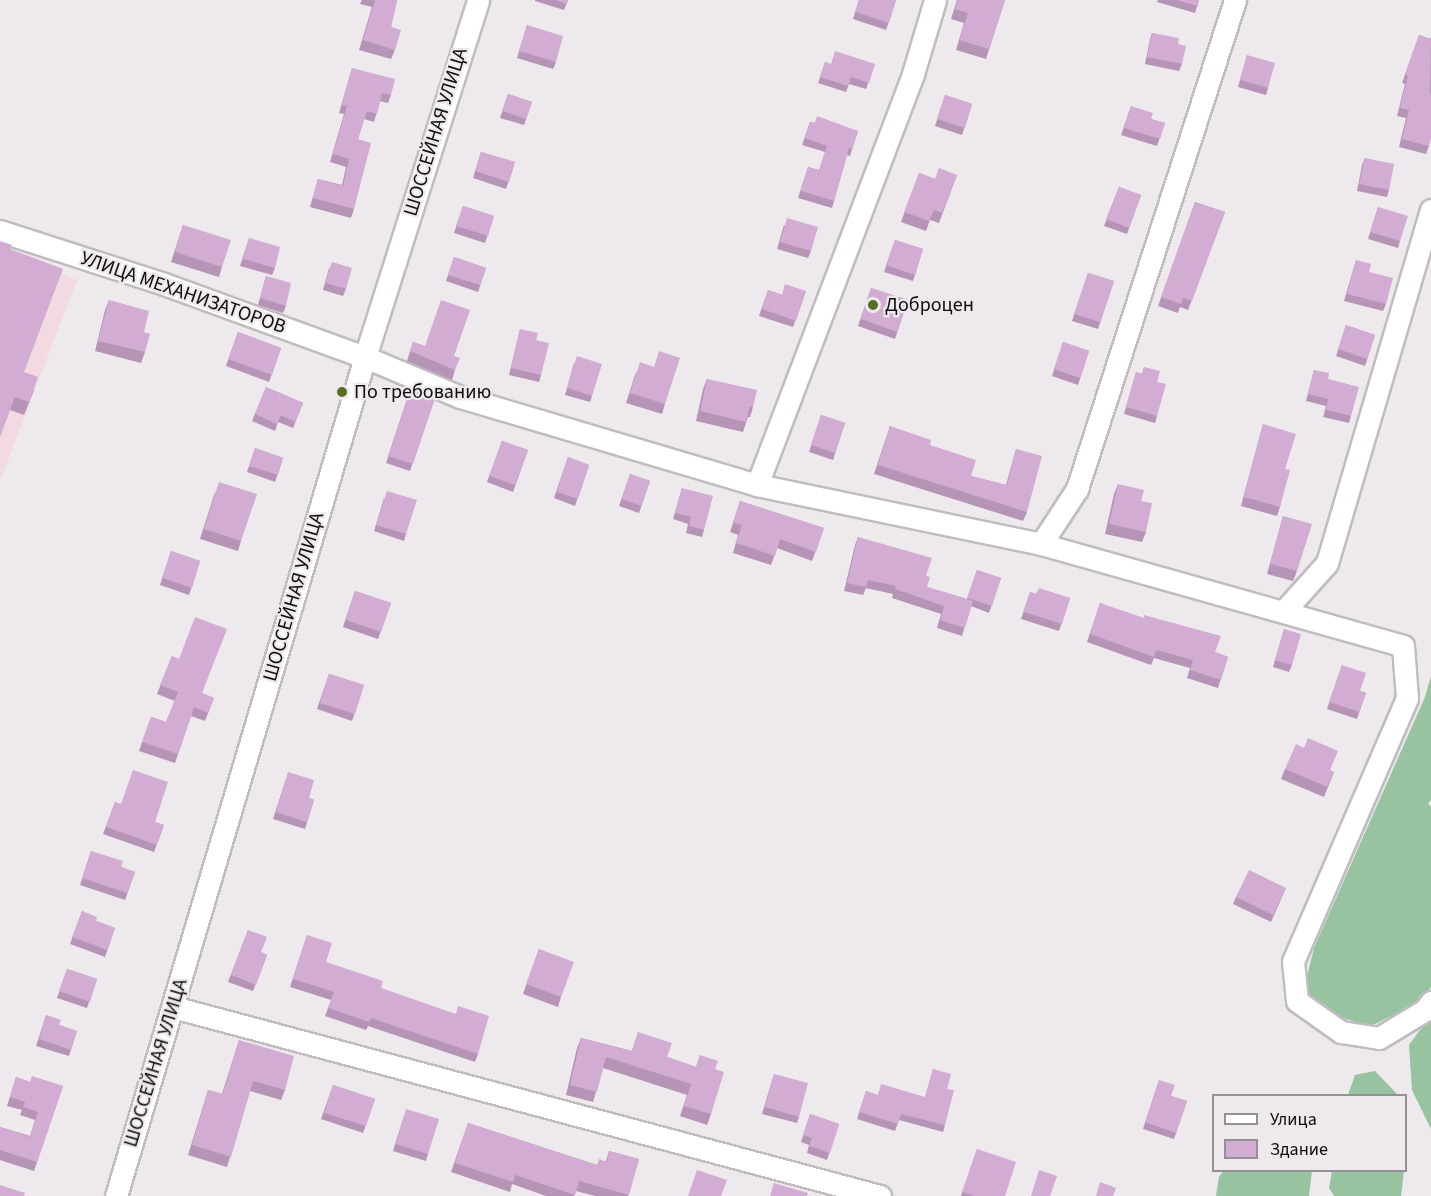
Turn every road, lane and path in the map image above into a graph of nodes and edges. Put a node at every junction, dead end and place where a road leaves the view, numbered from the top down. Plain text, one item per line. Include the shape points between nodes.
1 (478, 0) edge
2 (935, 0) edge
3 (1235, 0) edge
4 (1431, 210) edge
5 (0, 231) edge
6 (365, 357) junction
7 (757, 485) junction
8 (1041, 544) junction
9 (1284, 611) junction
10 (1431, 1002) edge
11 (173, 1007) junction
12 (116, 1196) edge
13 (880, 1196) edge

1 - 6 street, ШОССЕЙНАЯ УЛИЦА
2 - 7 street via 913,74
3 - 8 street via 1077,489
4 - 9 street via 1327,563
5 - 6 street, УЛИЦА МЕХАНИЗАТОРОВ via 164,284
6 - 7 street, УЛИЦА МЕХАНИЗАТОРОВ via 460,397
6 - 11 street, ШОССЕЙНАЯ УЛИЦА
7 - 8 street, УЛИЦА МЕХАНИЗАТОРОВ
8 - 9 street, УЛИЦА МЕХАНИЗАТОРОВ
9 - 10 street, УЛИЦА МЕХАНИЗАТОРОВ via 1403,646 1407,698 1293,961 1297,1002 1341,1032 1379,1038 1425,1010
11 - 12 street, ШОССЕЙНАЯ УЛИЦА
11 - 13 street

